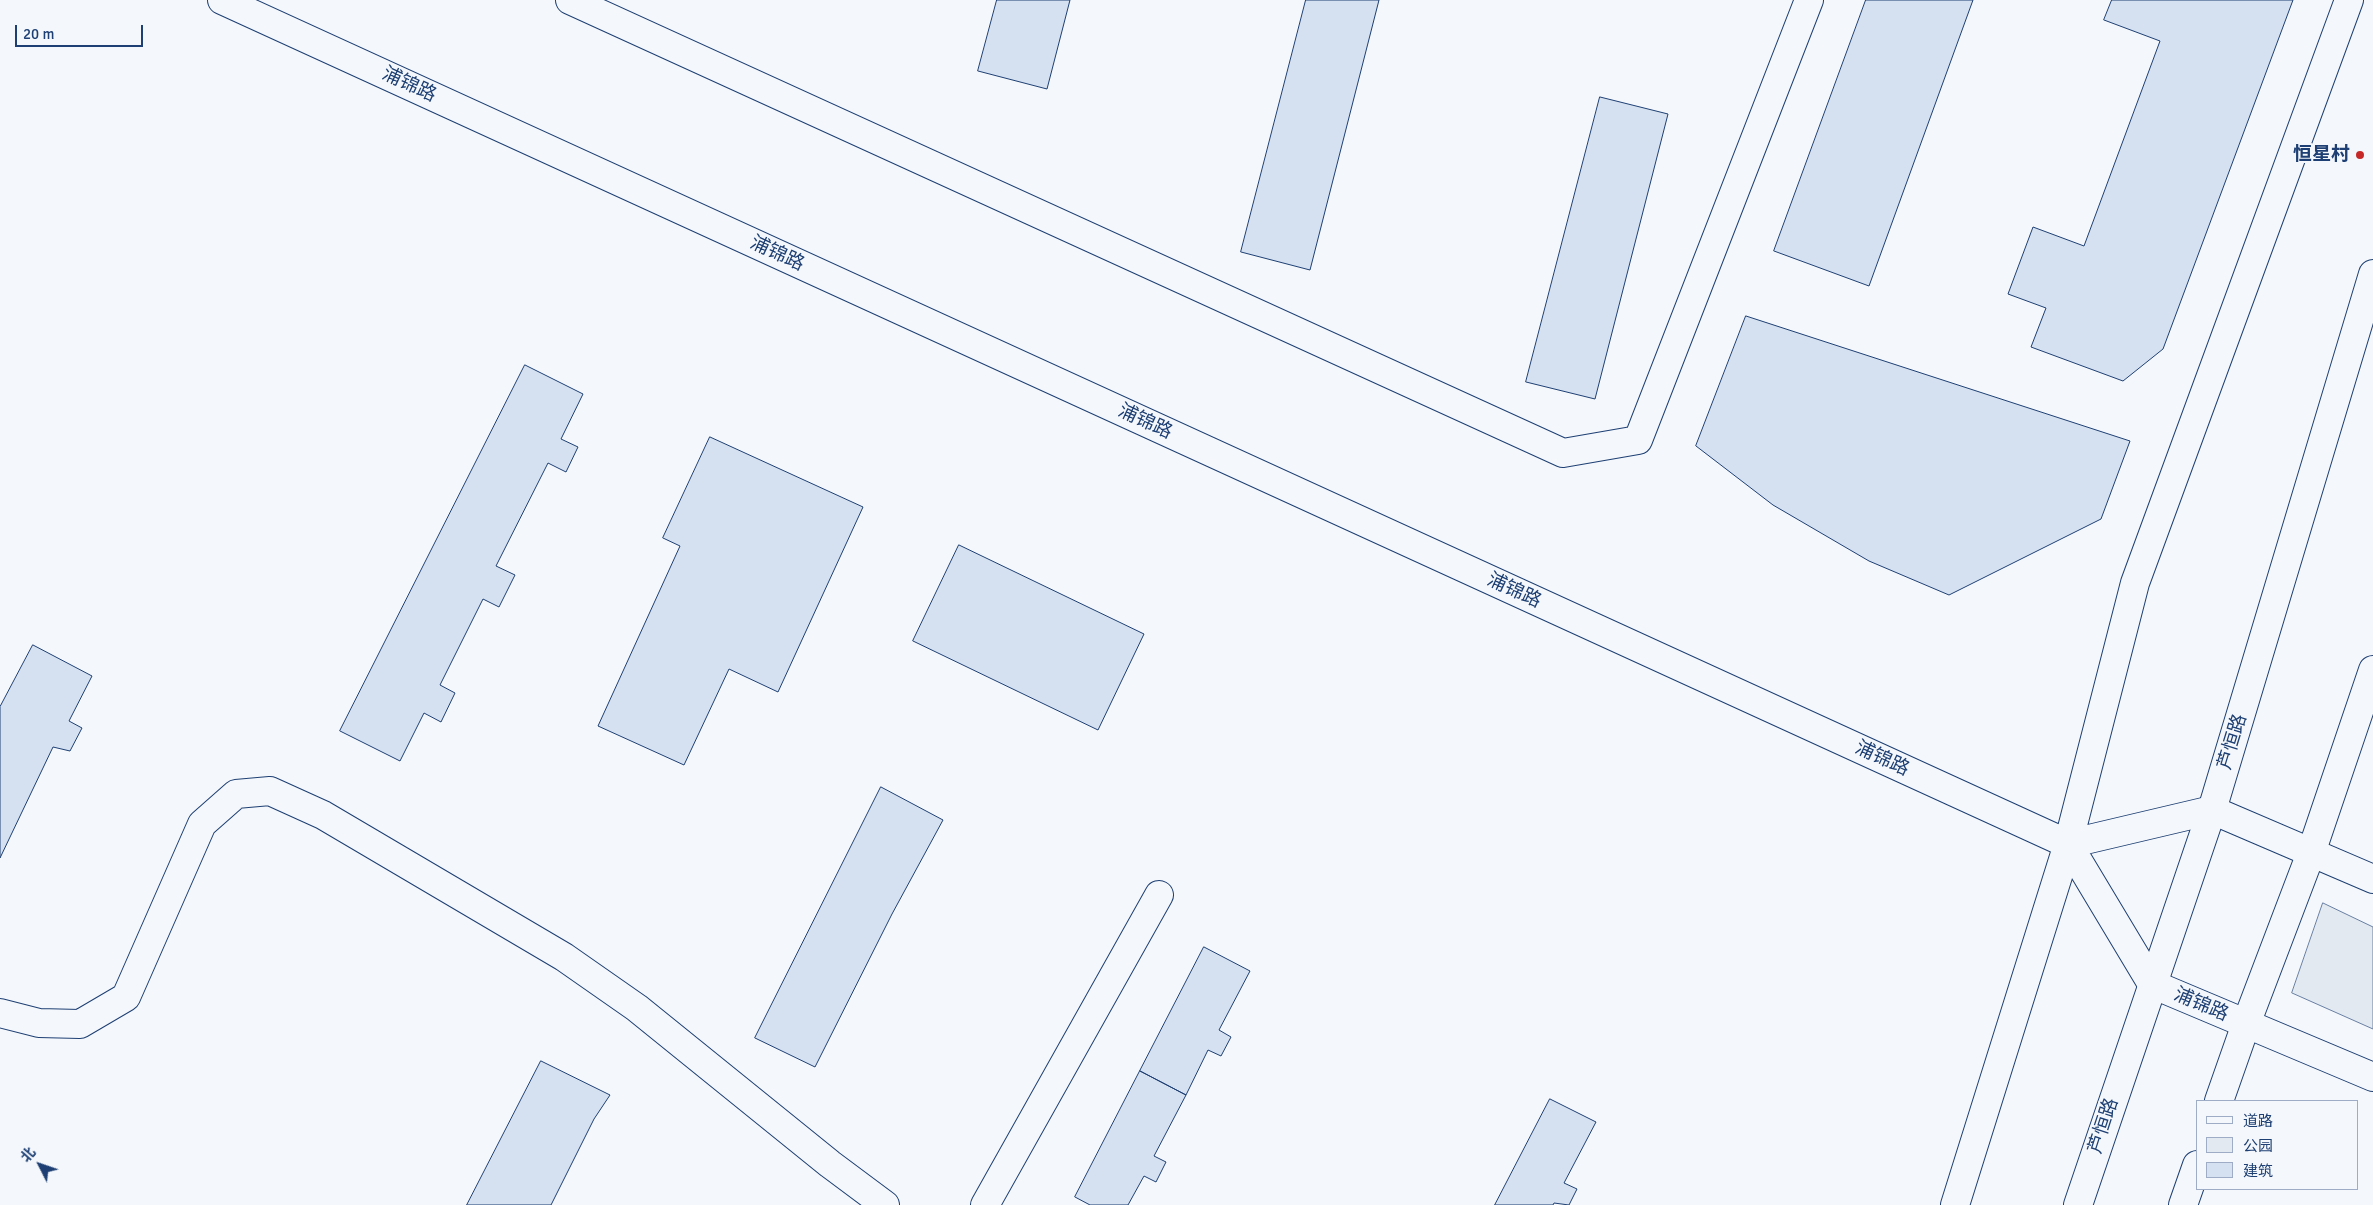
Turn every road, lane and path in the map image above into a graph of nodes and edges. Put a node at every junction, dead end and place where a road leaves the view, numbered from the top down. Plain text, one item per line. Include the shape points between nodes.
1 (222, 0) edge
2 (570, 0) edge
3 (1809, 0) edge
4 (2349, 0) edge
5 (2373, 274) edge
6 (2373, 670) edge
7 (2212, 810) junction
8 (2068, 844) junction
9 (2311, 853) junction
10 (2373, 879) edge
11 (1159, 895) dead end
12 (2152, 984) junction
13 (0, 1013) edge
14 (2246, 1024) junction
15 (2373, 1078) edge
16 (2219, 1100) edge
17 (2196, 1168) edge
18 (885, 1205) edge
19 (985, 1205) edge
20 (1955, 1205) edge
21 (2078, 1205) edge
22 (2183, 1205) edge

1 - 8 street, 浦锦路
2 - 3 street via 1563,453 1638,440
4 - 8 street via 2135,583
5 - 7 street, 芦恒路
6 - 9 street
7 - 8 street
7 - 9 street
7 - 12 street, 芦恒路
8 - 12 street, 浦锦路
8 - 20 street
9 - 10 street
9 - 14 street
11 - 19 street
12 - 14 street, 浦锦路
12 - 21 street, 芦恒路
13 - 18 street via 39,1023 80,1024 126,997 202,824 236,794 270,791 323,814 564,958 637,1008
14 - 15 street, 浦锦路
14 - 16 street
17 - 22 street

